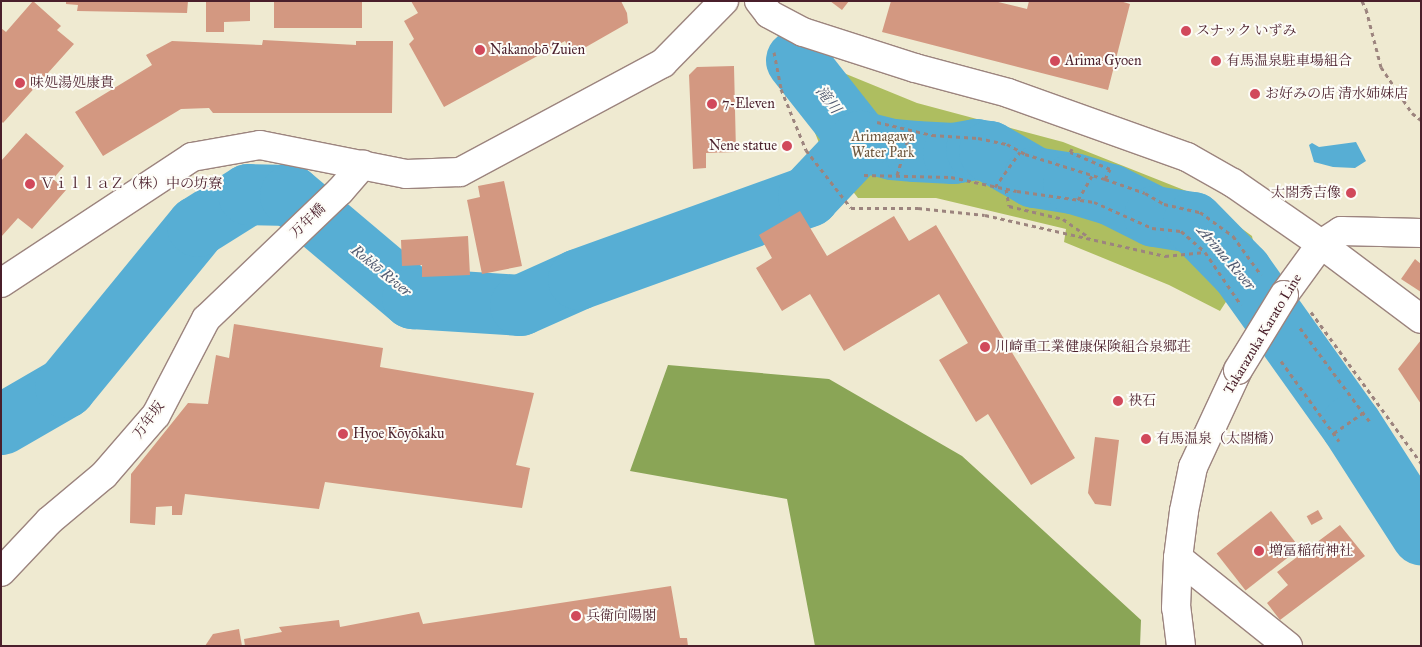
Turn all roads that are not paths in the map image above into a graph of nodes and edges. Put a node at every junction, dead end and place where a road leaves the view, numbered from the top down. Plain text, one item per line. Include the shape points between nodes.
1 (724, 1) edge
2 (764, 8) edge
3 (363, 166) junction
4 (1421, 233) edge
5 (1321, 244) junction
6 (276, 251) joint
7 (1, 284) edge
8 (1421, 319) edge
9 (1178, 558) junction
10 (1, 572) edge
11 (1181, 646) edge
12 (1288, 646) edge

1 - 3 street via 663,62 460,172 406,174
2 - 5 street via 804,32 915,68 1008,93 1187,157 1233,183
3 - 6 street, 万年橋
3 - 7 street via 260,144 192,157
4 - 5 street, Takarazuka Karato Line via 1341,231
5 - 8 street
5 - 9 street, Takarazuka Karato Line, bridge via 1238,370 1193,467
6 - 10 street, 万年坂 via 206,319 156,415 104,475 49,521
9 - 11 street, Takarazuka Karato Line via 1176,608
9 - 12 street

